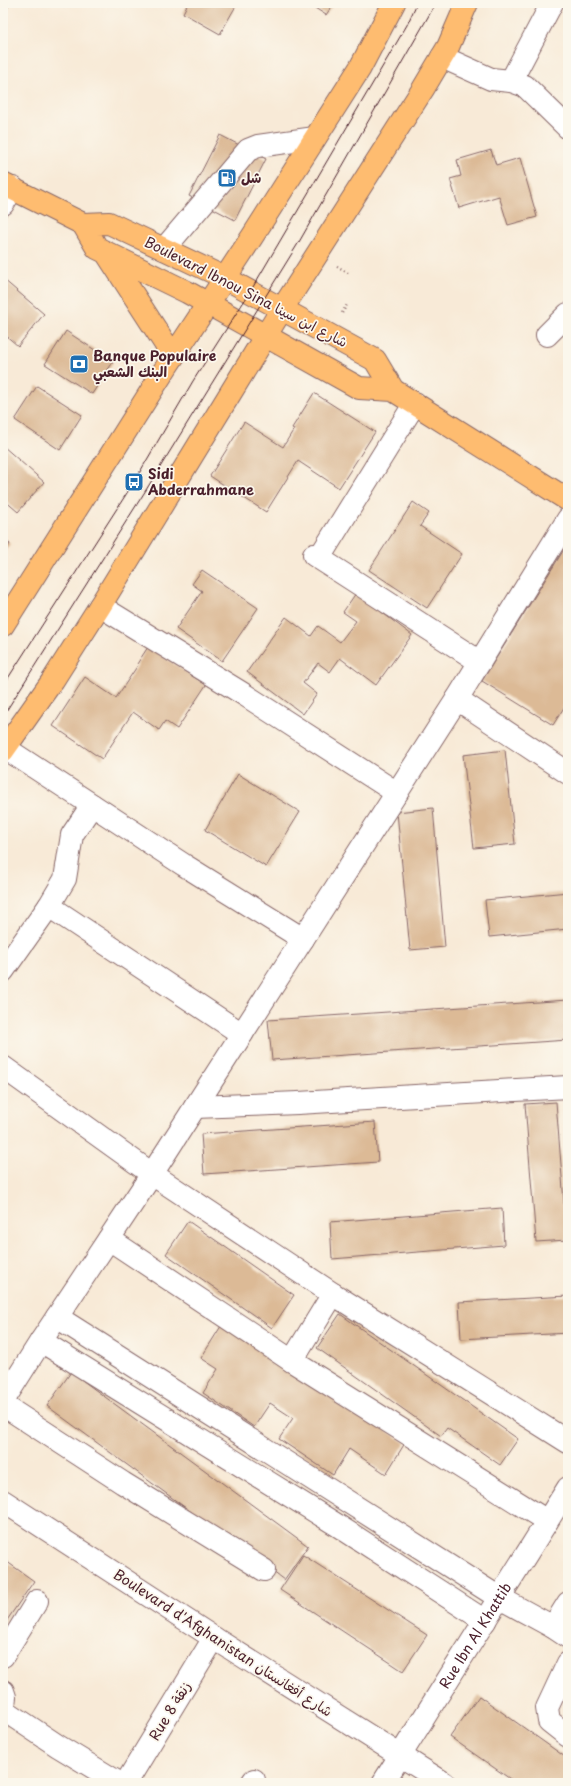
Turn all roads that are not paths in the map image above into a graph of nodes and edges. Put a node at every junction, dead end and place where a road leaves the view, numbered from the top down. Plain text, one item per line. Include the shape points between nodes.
1 (394, 3) edge
2 (466, 3) edge
3 (552, 3) edge
4 (442, 57) junction
5 (511, 80) junction
6 (568, 128) edge
7 (315, 138) junction
8 (6, 192) edge
9 (83, 224) junction
10 (164, 249) junction
11 (106, 253) junction
12 (225, 278) junction
13 (208, 304) junction
14 (282, 309) junction
15 (568, 314) edge
16 (267, 335) junction
17 (547, 335) dead end
18 (173, 356) junction
19 (393, 390) junction
20 (415, 403) junction
21 (568, 500) edge
22 (568, 519) edge
23 (100, 606) junction
24 (3, 625) edge
25 (480, 662) junction
26 (457, 700) junction
27 (4, 750) edge
28 (567, 769) edge
29 (397, 793) junction
30 (92, 805) junction
31 (49, 906) junction
32 (303, 939) junction
33 (3, 972) edge
34 (242, 1034) junction
35 (3, 1067) edge
36 (568, 1087) edge
37 (194, 1107) junction
38 (152, 1174) junction
39 (109, 1239) junction
40 (333, 1294) junction
41 (57, 1317) junction
42 (41, 1341) junction
43 (292, 1361) junction
44 (3, 1401) edge
45 (3, 1405) edge
46 (568, 1442) edge
47 (568, 1488) edge
48 (3, 1501) edge
49 (349, 1503) junction
50 (547, 1521) junction
51 (337, 1526) junction
52 (264, 1570) dead end
53 (498, 1598) junction
54 (37, 1601) dead end
55 (568, 1603) edge
56 (484, 1621) junction
57 (561, 1632) edge
58 (214, 1638) junction
59 (3, 1656) edge
60 (568, 1663) edge
61 (3, 1704) edge
62 (566, 1734) edge
63 (401, 1755) junction
64 (119, 1783) edge
65 (126, 1783) edge
66 (382, 1783) edge
67 (444, 1783) edge

1 - 7 main road via 360,68
2 - 4 main road
3 - 5 street
4 - 5 street via 491,79
4 - 14 main road
5 - 6 street via 525,86
7 - 10 street via 258,146 248,150
7 - 12 main road
8 - 9 main road, Boulevard Ibnou Sina شارع ابن سينا
9 - 10 main road, Boulevard Ibnou Sina شارع ابن سينا via 109,223
9 - 11 main road, Boulevard Ibnou Sina شارع ابن سينا via 97,248
10 - 12 main road, Boulevard Ibnou Sina شارع ابن سينا
11 - 13 main road, Boulevard Ibnou Sina شارع ابن سينا
11 - 18 main road
12 - 13 main road
12 - 14 main road, Boulevard Ibnou Sina شارع ابن سينا
13 - 16 main road, Boulevard Ibnou Sina شارع ابن سينا
13 - 18 main road
14 - 16 main road
14 - 19 main road, Boulevard Ibnou Sina شارع ابن سينا via 375,360
15 - 17 street
16 - 19 main road, Boulevard Ibnou Sina شارع ابن سينا via 359,388
16 - 23 main road
18 - 24 main road
19 - 20 main road, Boulevard Ibnou Sina شارع ابن سينا
20 - 21 main road, Boulevard Ibnou Sina شارع ابن سينا
20 - 25 street via 316,556
22 - 25 street
23 - 27 main road
23 - 29 street via 239,691
25 - 26 street
26 - 28 street
26 - 29 street
27 - 30 street
29 - 32 street
30 - 31 street via 72,835 65,879
30 - 32 street
31 - 33 street
31 - 34 street
32 - 34 street
34 - 37 street
35 - 38 street
36 - 37 street
37 - 38 street
38 - 39 street
38 - 40 street
39 - 41 street
39 - 43 street
40 - 43 street
40 - 46 street
41 - 42 street
41 - 49 street
42 - 44 street
42 - 51 street
43 - 50 street
45 - 52 street
47 - 50 street, Rue Ibn Al Khattib
48 - 58 street, Boulevard d'Afghanistan شارع أفغانستان
49 - 51 street
49 - 53 street
50 - 53 street, Rue Ibn Al Khattib
51 - 56 street
53 - 56 street, Rue Ibn Al Khattib
53 - 57 street
54 - 59 street
55 - 57 street
56 - 63 street, Rue Ibn Al Khattib
58 - 63 street, Boulevard d'Afghanistan شارع أفغانستان
58 - 65 street, Rue 8 زنقة
60 - 62 street via 547,1708 550,1721
61 - 64 street via 58,1746
63 - 66 street, Rue Ibn Al Khattib
63 - 67 street, Boulevard d'Afghanistan شارع أفغانستان

